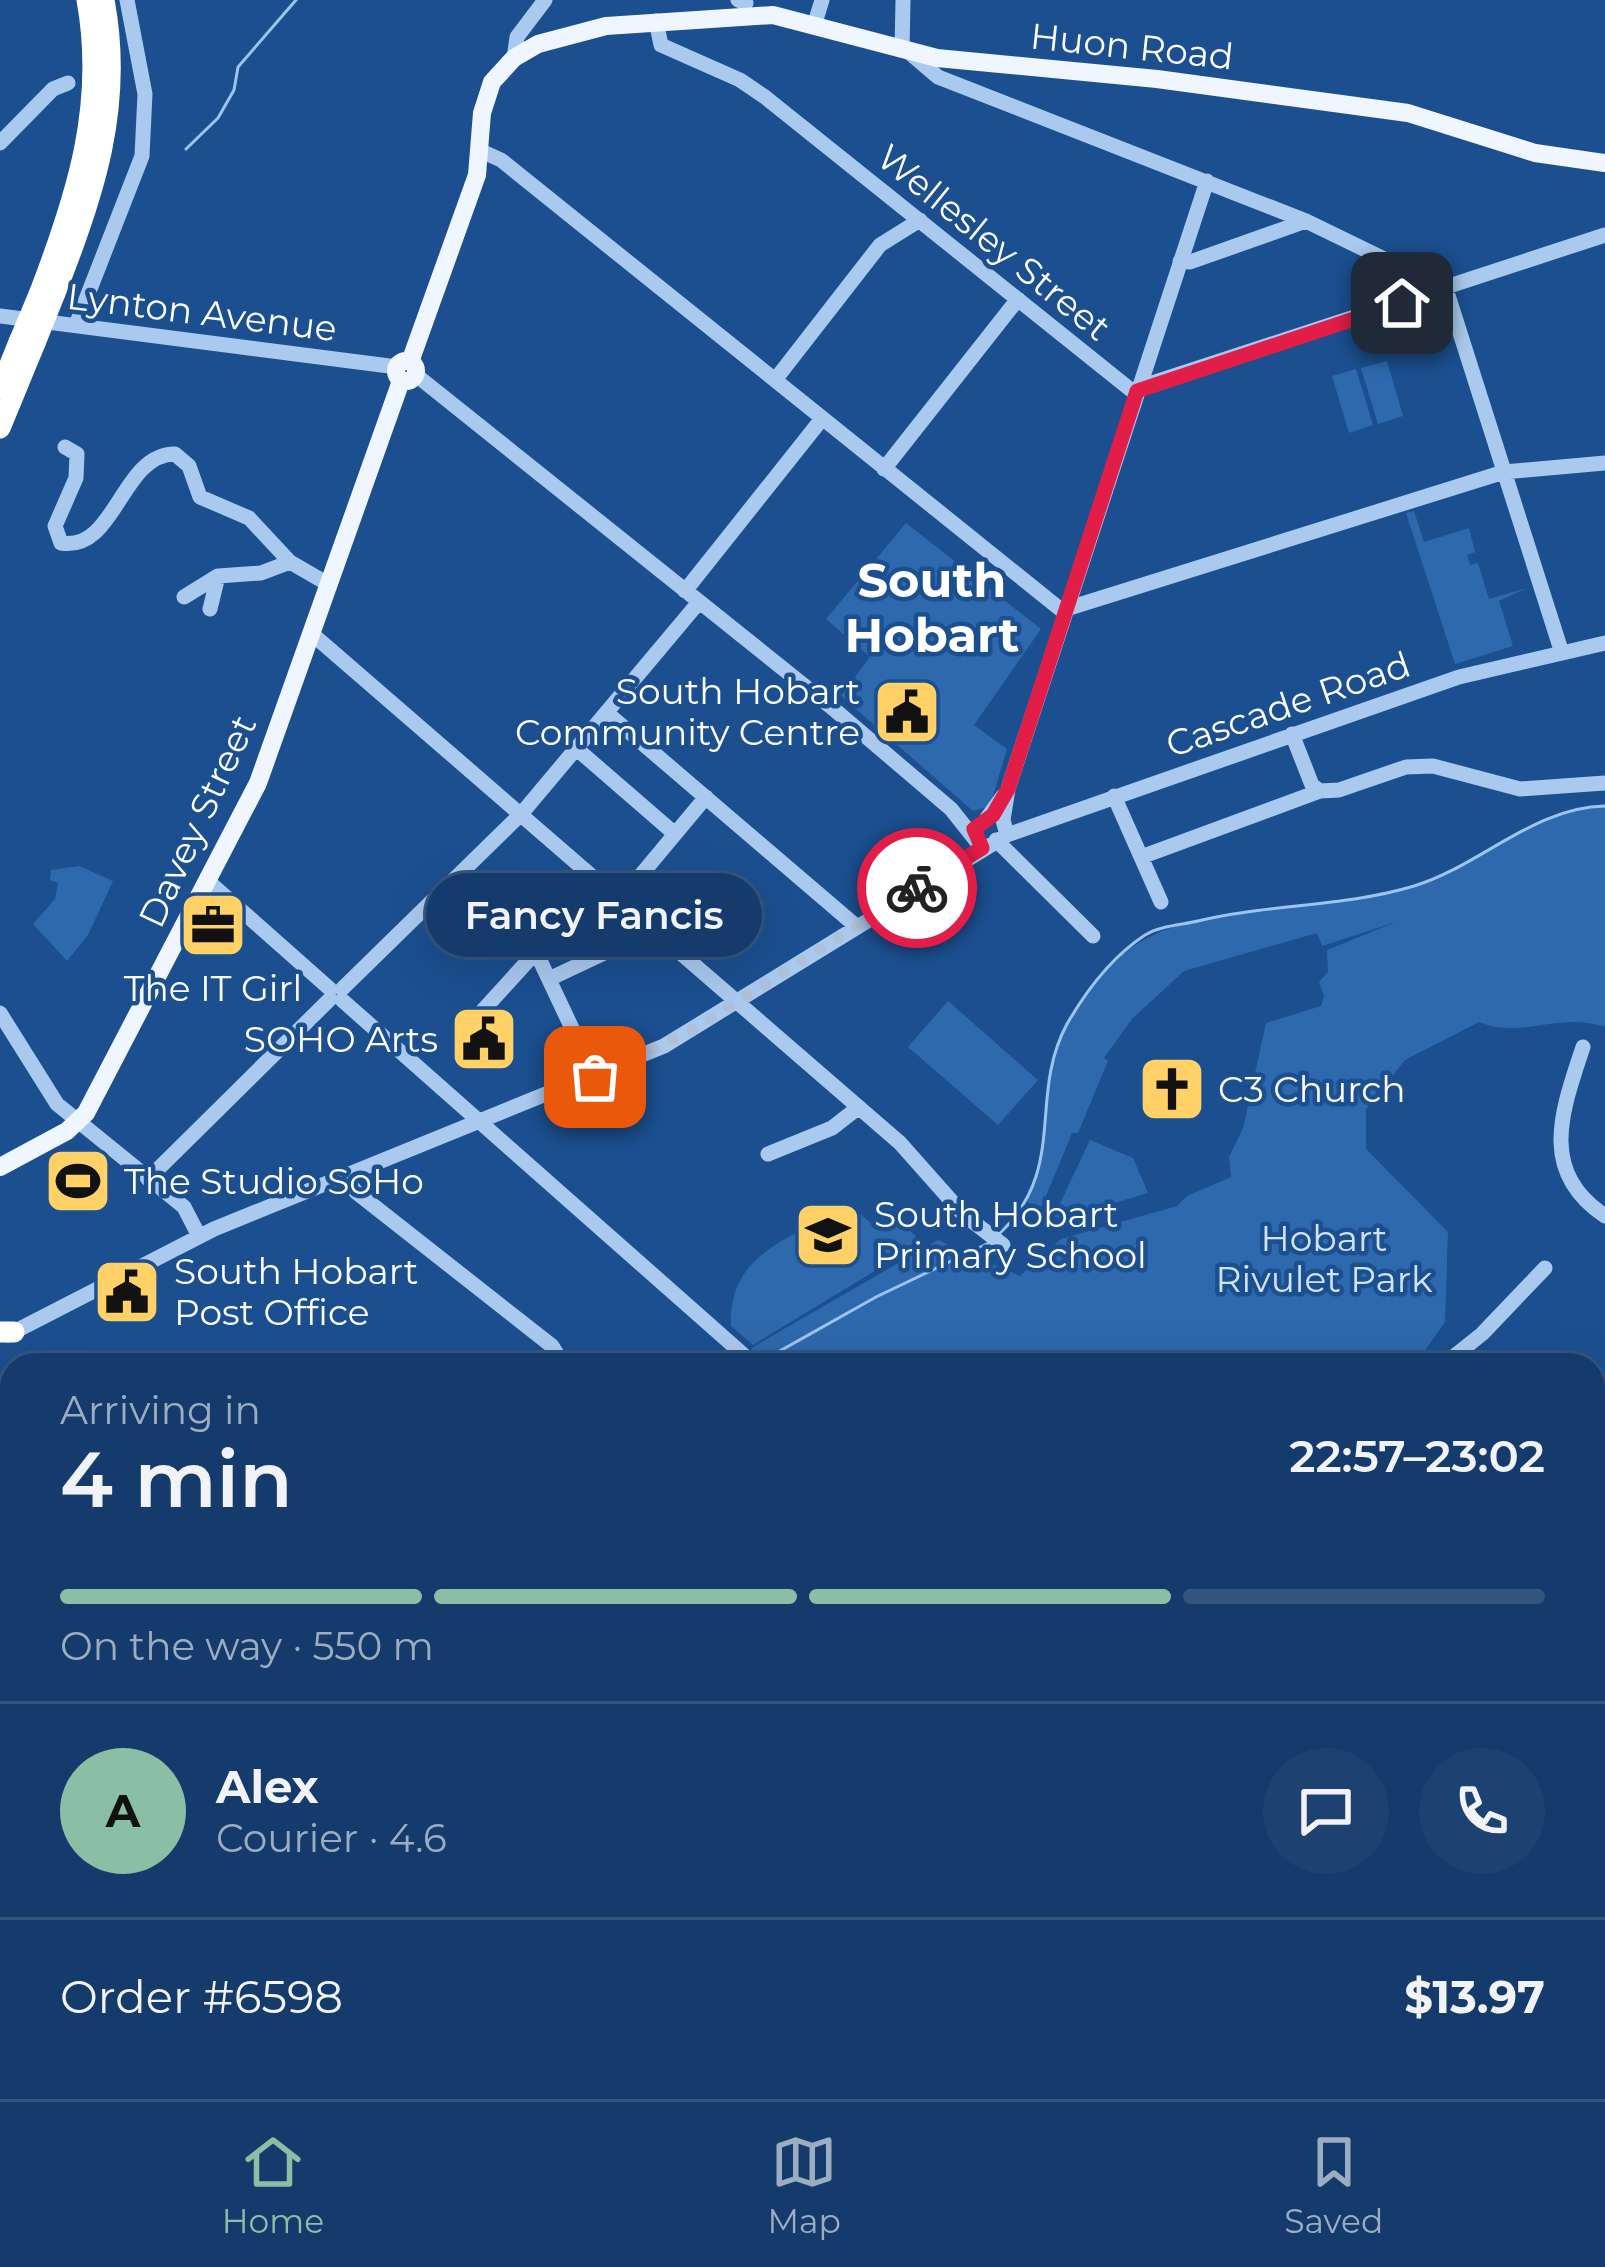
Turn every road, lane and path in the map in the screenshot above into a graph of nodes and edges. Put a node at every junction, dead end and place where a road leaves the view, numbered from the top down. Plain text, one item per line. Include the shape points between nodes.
1 (87, 0) edge
2 (104, 0) edge
3 (127, 0) edge
4 (545, 0) edge
5 (822, 0) edge
6 (903, 0) edge
7 (744, 4) edge
8 (656, 21) junction
9 (814, 23) junction
10 (906, 51) junction
11 (514, 58) junction
12 (68, 83) dead end
13 (0, 143) edge
14 (481, 152) junction
15 (1605, 163) edge
16 (1207, 182) junction
17 (920, 220) junction
18 (1306, 220) junction
19 (1605, 235) edge
20 (1180, 261) junction
21 (1446, 289) junction
22 (48, 292) junction
23 (1018, 299) junction
24 (0, 316) edge
25 (76, 325) junction
26 (27, 342) junction
27 (406, 371) junction
28 (775, 380) junction
29 (0, 389) edge
30 (1137, 391) junction
31 (821, 420) junction
32 (0, 428) edge
33 (65, 447) dead end
34 (1605, 463) edge
35 (884, 470) junction
36 (1504, 472) junction
37 (290, 562) junction
38 (218, 576) junction
39 (328, 584) junction
40 (184, 597) dead end
41 (692, 597) junction
42 (210, 609) dead end
43 (1065, 611) junction
44 (310, 633) junction
45 (1605, 643) edge
46 (1561, 650) junction
47 (607, 712) junction
48 (1292, 734) junction
49 (578, 749) junction
50 (1605, 783) edge
51 (1320, 791) junction
52 (1114, 796) junction
53 (706, 797) junction
54 (522, 813) junction
55 (990, 830) junction
56 (675, 834) junction
57 (1141, 857) junction
58 (209, 882) junction
59 (620, 900) junction
60 (1160, 902) dead end
61 (856, 926) junction
62 (653, 930) junction
63 (1094, 936) dead end
64 (549, 979) junction
65 (336, 994) junction
66 (735, 1003) junction
67 (0, 1013) edge
68 (476, 1019) dead end
69 (1583, 1047) dead end
70 (595, 1077) junction
71 (859, 1107) junction
72 (83, 1116) junction
73 (481, 1122) junction
74 (768, 1154) dead end
75 (0, 1167) edge
76 (344, 1176) junction
77 (148, 1179) junction
78 (1605, 1216) edge
79 (199, 1236) junction
80 (1003, 1245) dead end
81 (1545, 1268) dead end
82 (5, 1334) edge
83 (553, 1353) edge
84 (741, 1353) edge
85 (1458, 1353) edge

1 - 22 highway via 90,133
2 - 22 highway via 111,64 106,138 94,191
3 - 25 street via 145,94 142,156
4 - 11 street via 517,37
5 - 9 street
6 - 10 street
7 - 8 main road, Huon Road
7 - 9 main road, Huon Road
8 - 11 main road, Huon Road via 553,38
8 - 17 street, Wellesley Street via 661,45 740,80
9 - 10 main road, Huon Road
10 - 15 main road, Huon Road via 1408,113 1535,153
10 - 16 street via 938,76
11 - 14 main road, Davey Street via 487,92
12 - 13 street
14 - 27 main road, Davey Street
14 - 28 street
16 - 18 street
16 - 20 street
17 - 23 street, Wellesley Street
17 - 28 street via 880,245
18 - 20 street
18 - 21 street
19 - 21 street
20 - 30 street
21 - 30 street
21 - 36 street
22 - 26 highway, bridge
23 - 30 street, Wellesley Street
23 - 35 street
24 - 25 street, Lynton Avenue
25 - 27 street, Lynton Avenue
26 - 29 highway
26 - 32 highway
27 - 39 main road, Davey Street
27 - 41 street
28 - 31 street
30 - 43 street
31 - 35 street
31 - 41 street
33 - 37 street via 76,454 76,478 55,526 62,543 75,544 102,525 152,460 175,454 189,466 200,497 249,518
34 - 36 street
35 - 43 street
36 - 43 street
36 - 46 street
37 - 38 street
37 - 39 street
38 - 40 street
38 - 42 street
39 - 44 main road, Davey Street
41 - 47 street
41 - 55 street via 952,808
43 - 55 street
44 - 54 street
44 - 58 main road, Davey Street via 258,783
45 - 46 street, Cascade Road
46 - 48 street, Cascade Road
47 - 49 street
47 - 53 street
48 - 51 street
48 - 52 street, Cascade Road
49 - 54 street
49 - 56 street
50 - 51 street via 1520,788 1432,766
51 - 57 street
52 - 55 street, Cascade Road
52 - 57 street
53 - 56 street
53 - 61 street
54 - 59 street
54 - 65 street
55 - 61 street, Cascade Road
55 - 63 street
56 - 59 street
57 - 60 street
58 - 65 street
58 - 72 main road, Davey Street
59 - 62 street
61 - 66 street, Cascade Road
62 - 64 street
62 - 66 street
64 - 68 street via 536,952
64 - 70 street
65 - 73 street
65 - 77 street
66 - 70 street, Cascade Road
66 - 71 street
67 - 72 street via 57,1104
69 - 78 street via 1562,1111 1559,1153 1573,1187
70 - 73 street, Cascade Road
71 - 74 street via 832,1128
71 - 80 street
72 - 75 main road
72 - 77 street
73 - 76 street, Cascade Road
73 - 84 street
76 - 79 street, Cascade Road
76 - 83 street
77 - 79 street via 188,1211
79 - 82 street, Cascade Road
81 - 85 street

